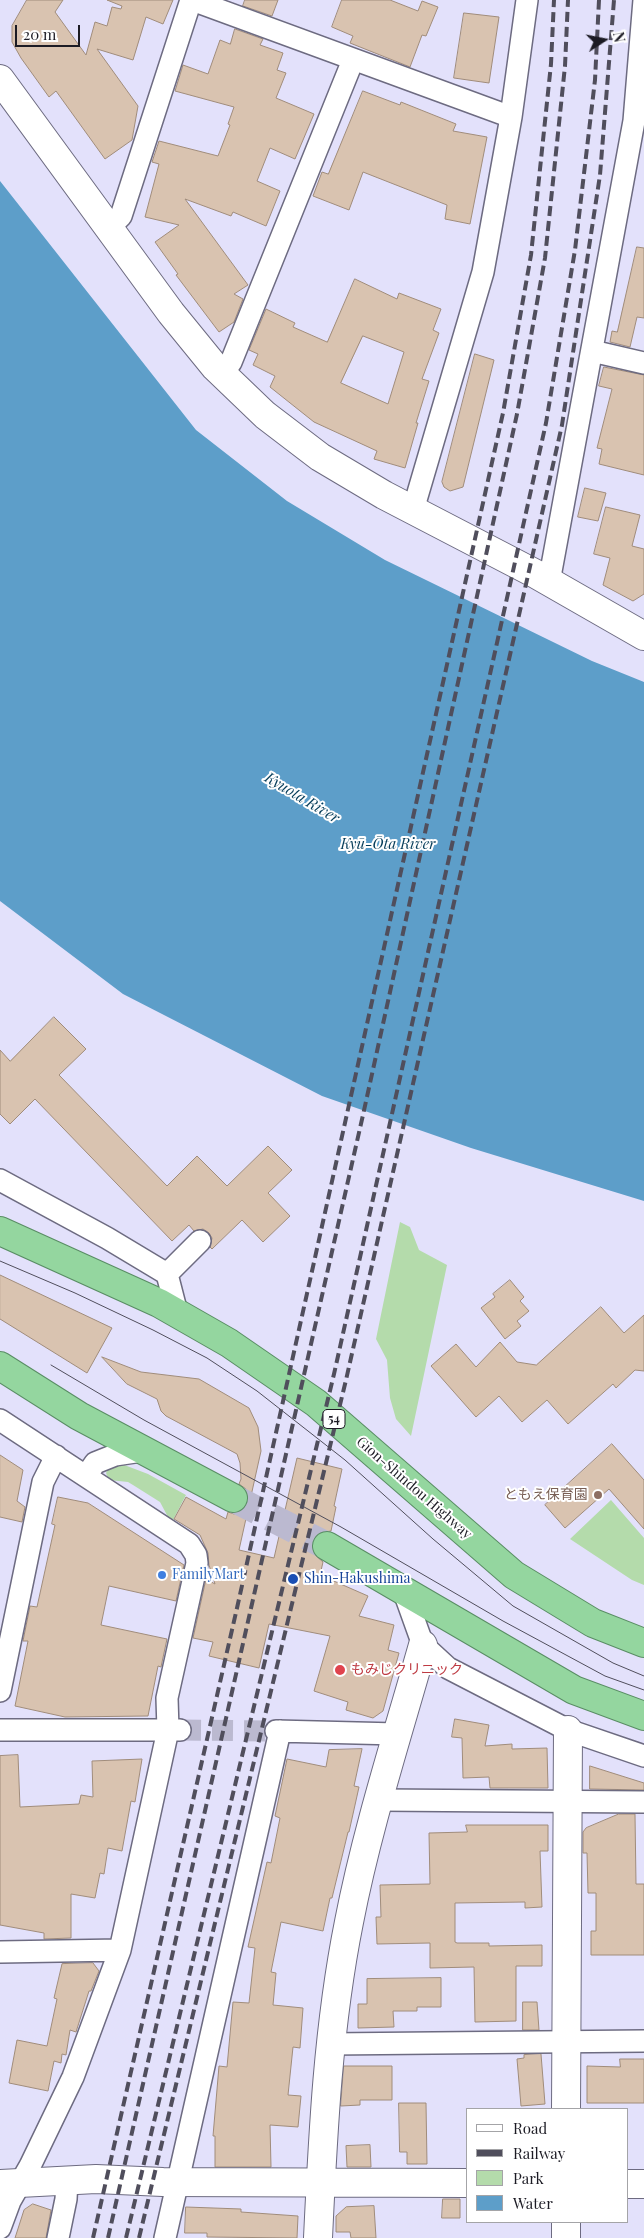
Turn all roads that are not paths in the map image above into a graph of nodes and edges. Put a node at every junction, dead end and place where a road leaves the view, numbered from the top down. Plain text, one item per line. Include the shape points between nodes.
1 (191, 0) edge
2 (527, 0) edge
3 (644, 0) edge
4 (353, 60) junction
5 (0, 79) edge
6 (511, 117) junction
7 (639, 122) edge
8 (109, 228) junction
9 (592, 351) junction
10 (644, 364) edge
11 (223, 374) junction
12 (413, 510) junction
13 (549, 582) junction
14 (644, 636) edge
15 (0, 1180) edge
16 (0, 1231) edge
17 (200, 1240) dead end
18 (167, 1274) junction
19 (177, 1313) junction
20 (0, 1366) edge
21 (0, 1420) edge
22 (142, 1451) junction
23 (56, 1456) junction
24 (86, 1476) junction
25 (233, 1498) tunnel mouth
26 (327, 1546) tunnel mouth
27 (404, 1592) junction
28 (644, 1643) edge
29 (423, 1645) junction
30 (0, 1691) edge
31 (644, 1716) edge
32 (0, 1730) edge
33 (174, 1730) junction
34 (568, 1730) junction
35 (398, 1734) junction
36 (644, 1756) edge
37 (379, 1800) junction
38 (568, 1801) junction
39 (644, 1802) edge
40 (120, 1950) junction
41 (0, 1952) edge
42 (567, 2041) junction
43 (644, 2041) edge
44 (329, 2044) junction
45 (566, 2108) edge
46 (67, 2181) junction
47 (178, 2182) junction
48 (320, 2182) junction
49 (467, 2183) edge
50 (10, 2184) edge
51 (629, 2184) edge
52 (644, 2184) edge
53 (566, 2223) edge
54 (0, 2228) edge
55 (58, 2238) edge
56 (165, 2238) edge
57 (318, 2238) edge
58 (566, 2238) edge

1 - 4 street
1 - 8 street via 121,216
2 - 6 street
3 - 7 street
4 - 6 street
4 - 11 street via 231,362
5 - 8 street
6 - 12 street via 483,272
7 - 9 street
8 - 11 street via 170,312
9 - 10 street
9 - 13 street
11 - 12 street via 265,415 320,457
12 - 13 street
13 - 14 street
15 - 18 street
16 - 19 highway, Gion-Shindou Highway / 54
17 - 18 street
18 - 19 street
19 - 28 highway, Gion-Shindou Highway / 54 via 236,1348 316,1403 514,1575 593,1623
20 - 22 highway
21 - 23 street
22 - 24 street via 115,1455 95,1463
22 - 25 highway
23 - 24 street
23 - 30 street via 43,1482
24 - 33 street via 190,1544 196,1555 197,1564 167,1698
26 - 27 highway
27 - 29 street
27 - 31 highway via 574,1690
29 - 34 street via 448,1668
29 - 35 street
32 - 33 street
33 - 40 street
34 - 36 street
34 - 38 street
35 - 37 street
35 - 47 street via 278,1731
37 - 38 street
37 - 44 street via 349,1922
38 - 39 street
38 - 42 street
40 - 41 street
40 - 50 street via 74,2077
42 - 43 street
42 - 44 street
42 - 45 street
44 - 48 street
46 - 47 street
46 - 50 street
46 - 55 street
47 - 48 street
47 - 56 street
48 - 49 street
48 - 57 street
50 - 54 street via 10,2201
51 - 52 street
53 - 58 street

